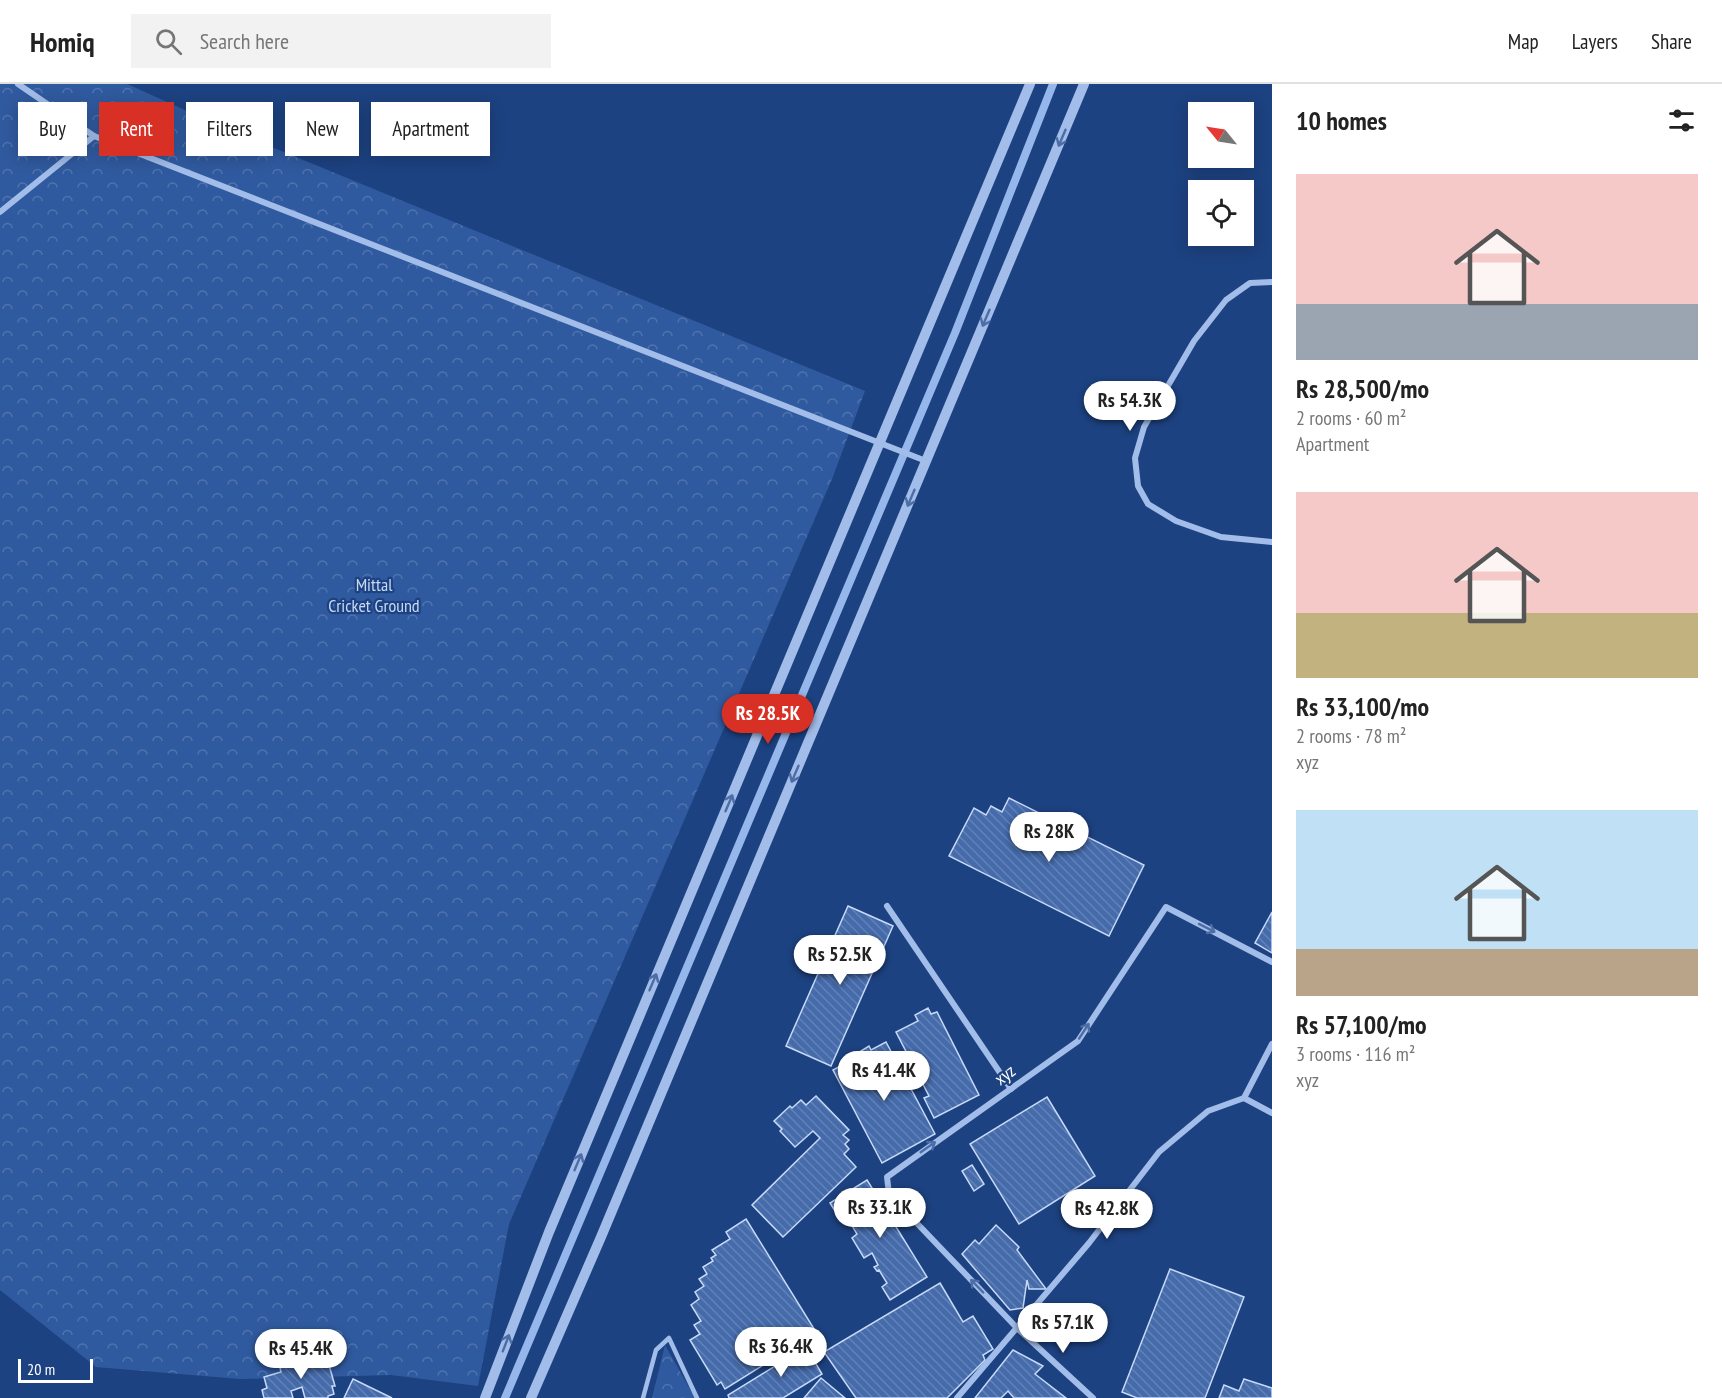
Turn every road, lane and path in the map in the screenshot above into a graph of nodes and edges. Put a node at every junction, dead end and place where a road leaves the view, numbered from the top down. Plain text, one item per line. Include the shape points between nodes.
1 (18, 84) edge
2 (1030, 84) edge
3 (1084, 84) edge
4 (94, 136) junction
5 (0, 212) edge
6 (1272, 282) edge
7 (880, 443) junction
8 (921, 459) junction
9 (1272, 542) edge
10 (887, 906) dead end
11 (1272, 962) edge
12 (1272, 1044) edge
13 (1011, 1089) junction
14 (1244, 1098) junction
15 (1272, 1113) edge
16 (1017, 1328) junction
17 (485, 1398) edge
18 (531, 1398) edge
19 (643, 1398) edge
20 (697, 1398) edge
21 (957, 1398) edge
22 (1093, 1398) edge

1 - 4 street
2 - 7 street
3 -> 8 street
4 - 5 street
4 - 7 street
6 - 9 street via 1250,284 1226,300 1194,340 1144,427 1135,458 1138,486 1148,504 1176,521 1221,537
7 - 8 street
17 -> 7 street via 549,1232
8 -> 18 street
10 - 13 street
13 -> 11 street, xyz via 1078,1041 1166,907
12 - 14 street
16 -> 13 street, xyz via 889,1194 887,1177
14 - 15 street
14 - 16 street via 1208,1111 1159,1152 1089,1244
16 - 21 street
16 - 22 street
19 - 20 lane via 656,1350 669,1338

